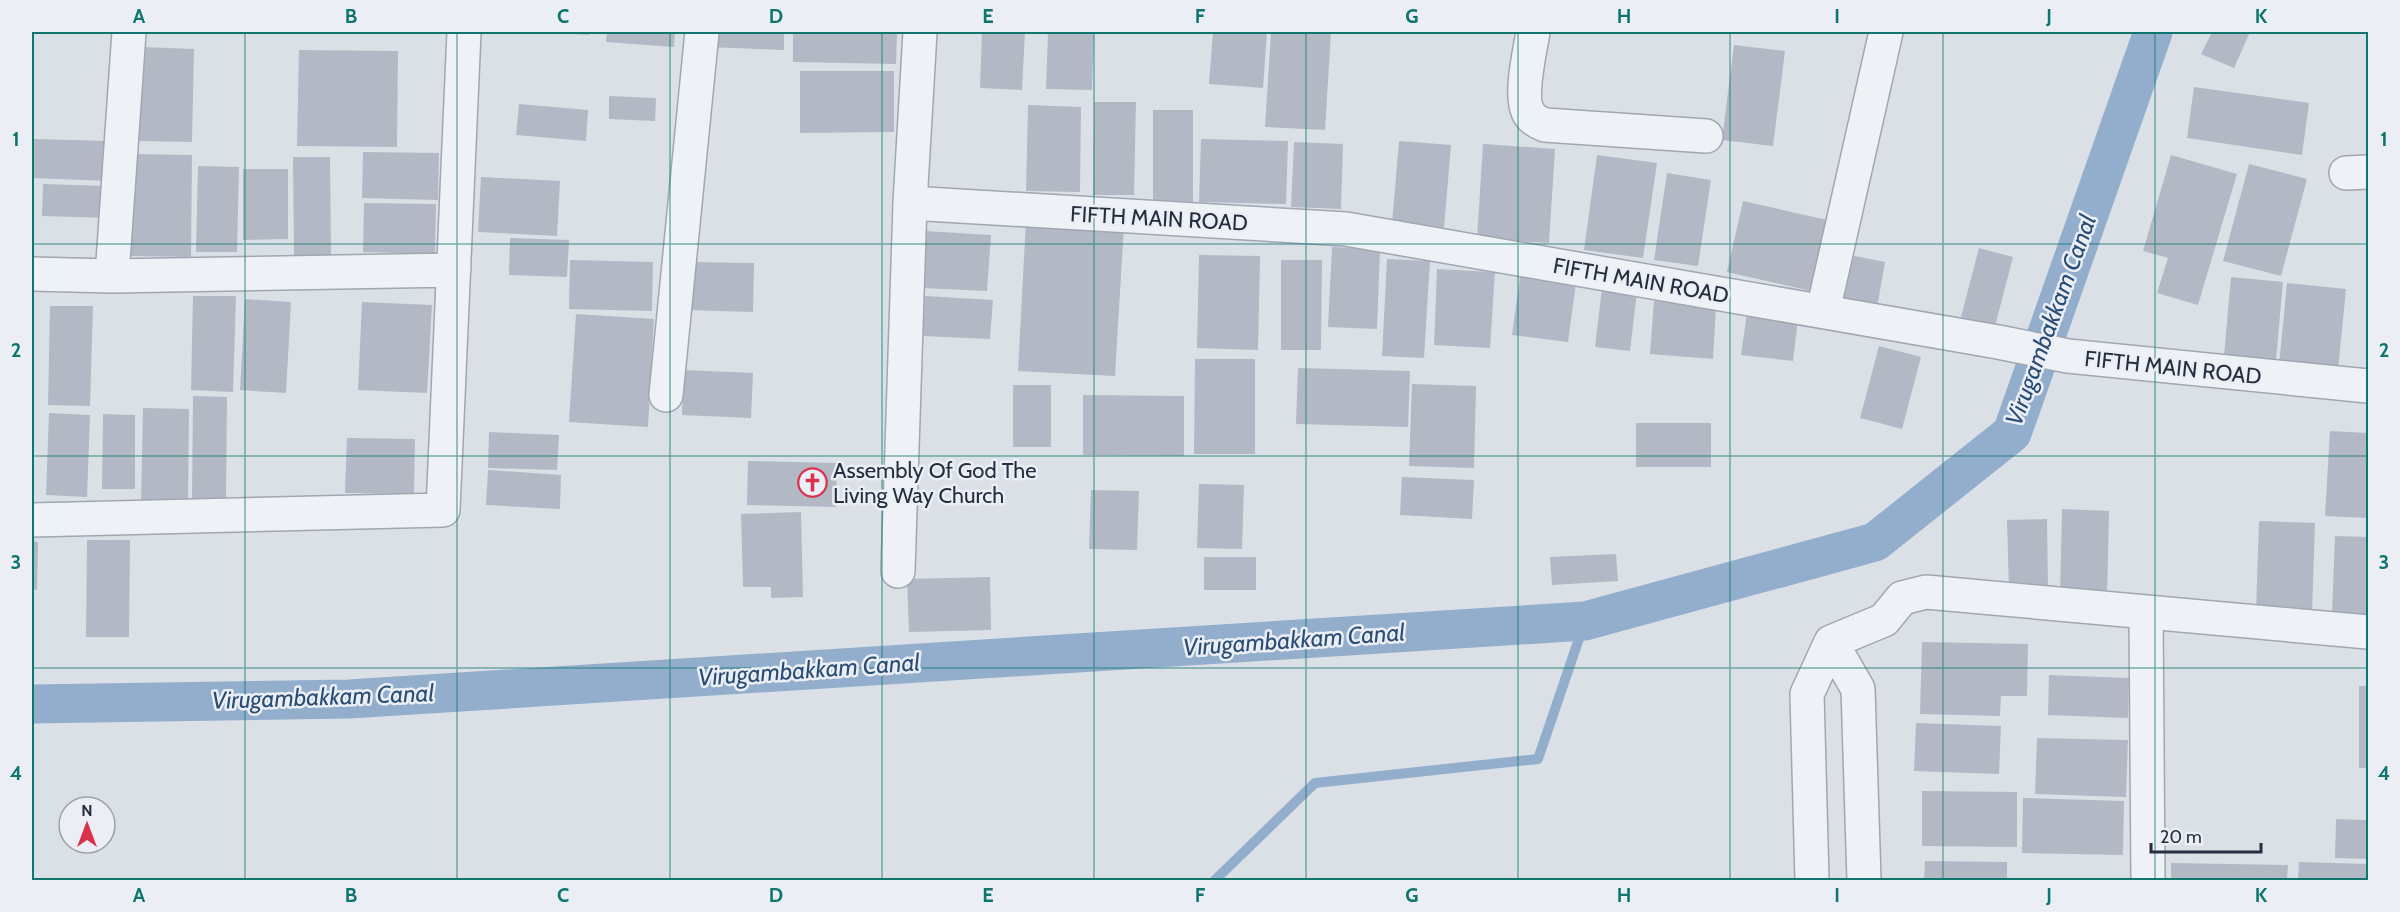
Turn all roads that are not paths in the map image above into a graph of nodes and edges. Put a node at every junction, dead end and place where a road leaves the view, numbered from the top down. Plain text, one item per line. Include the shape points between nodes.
1 (129, 32) edge
2 (464, 32) edge
3 (702, 32) edge
4 (920, 32) edge
5 (1533, 32) edge
6 (1886, 32) edge
7 (1706, 136) dead end
8 (910, 203) junction
9 (454, 270) junction
10 (32, 274) edge
11 (112, 276) junction
12 (1823, 311) junction
13 (2368, 386) edge
14 (666, 394) dead end
15 (32, 520) edge
16 (898, 571) dead end
17 (2146, 613) junction
18 (2368, 632) edge
19 (1831, 642) junction
20 (1812, 880) edge
21 (1864, 880) edge
22 (2148, 880) edge

1 - 11 street
2 - 9 street
3 - 14 street
4 - 8 street
5 - 7 street via 1525,91 1525,107 1530,117 1545,126
6 - 12 street
8 - 12 street, FIFTH MAIN ROAD via 1346,229
8 - 16 street
9 - 11 street
9 - 15 street via 443,510
10 - 11 street
12 - 13 street, FIFTH MAIN ROAD via 2068,356
17 - 18 street
17 - 19 street via 1926,592 1902,598 1884,620
17 - 22 street
19 - 20 street via 1807,694
19 - 21 street via 1858,689

